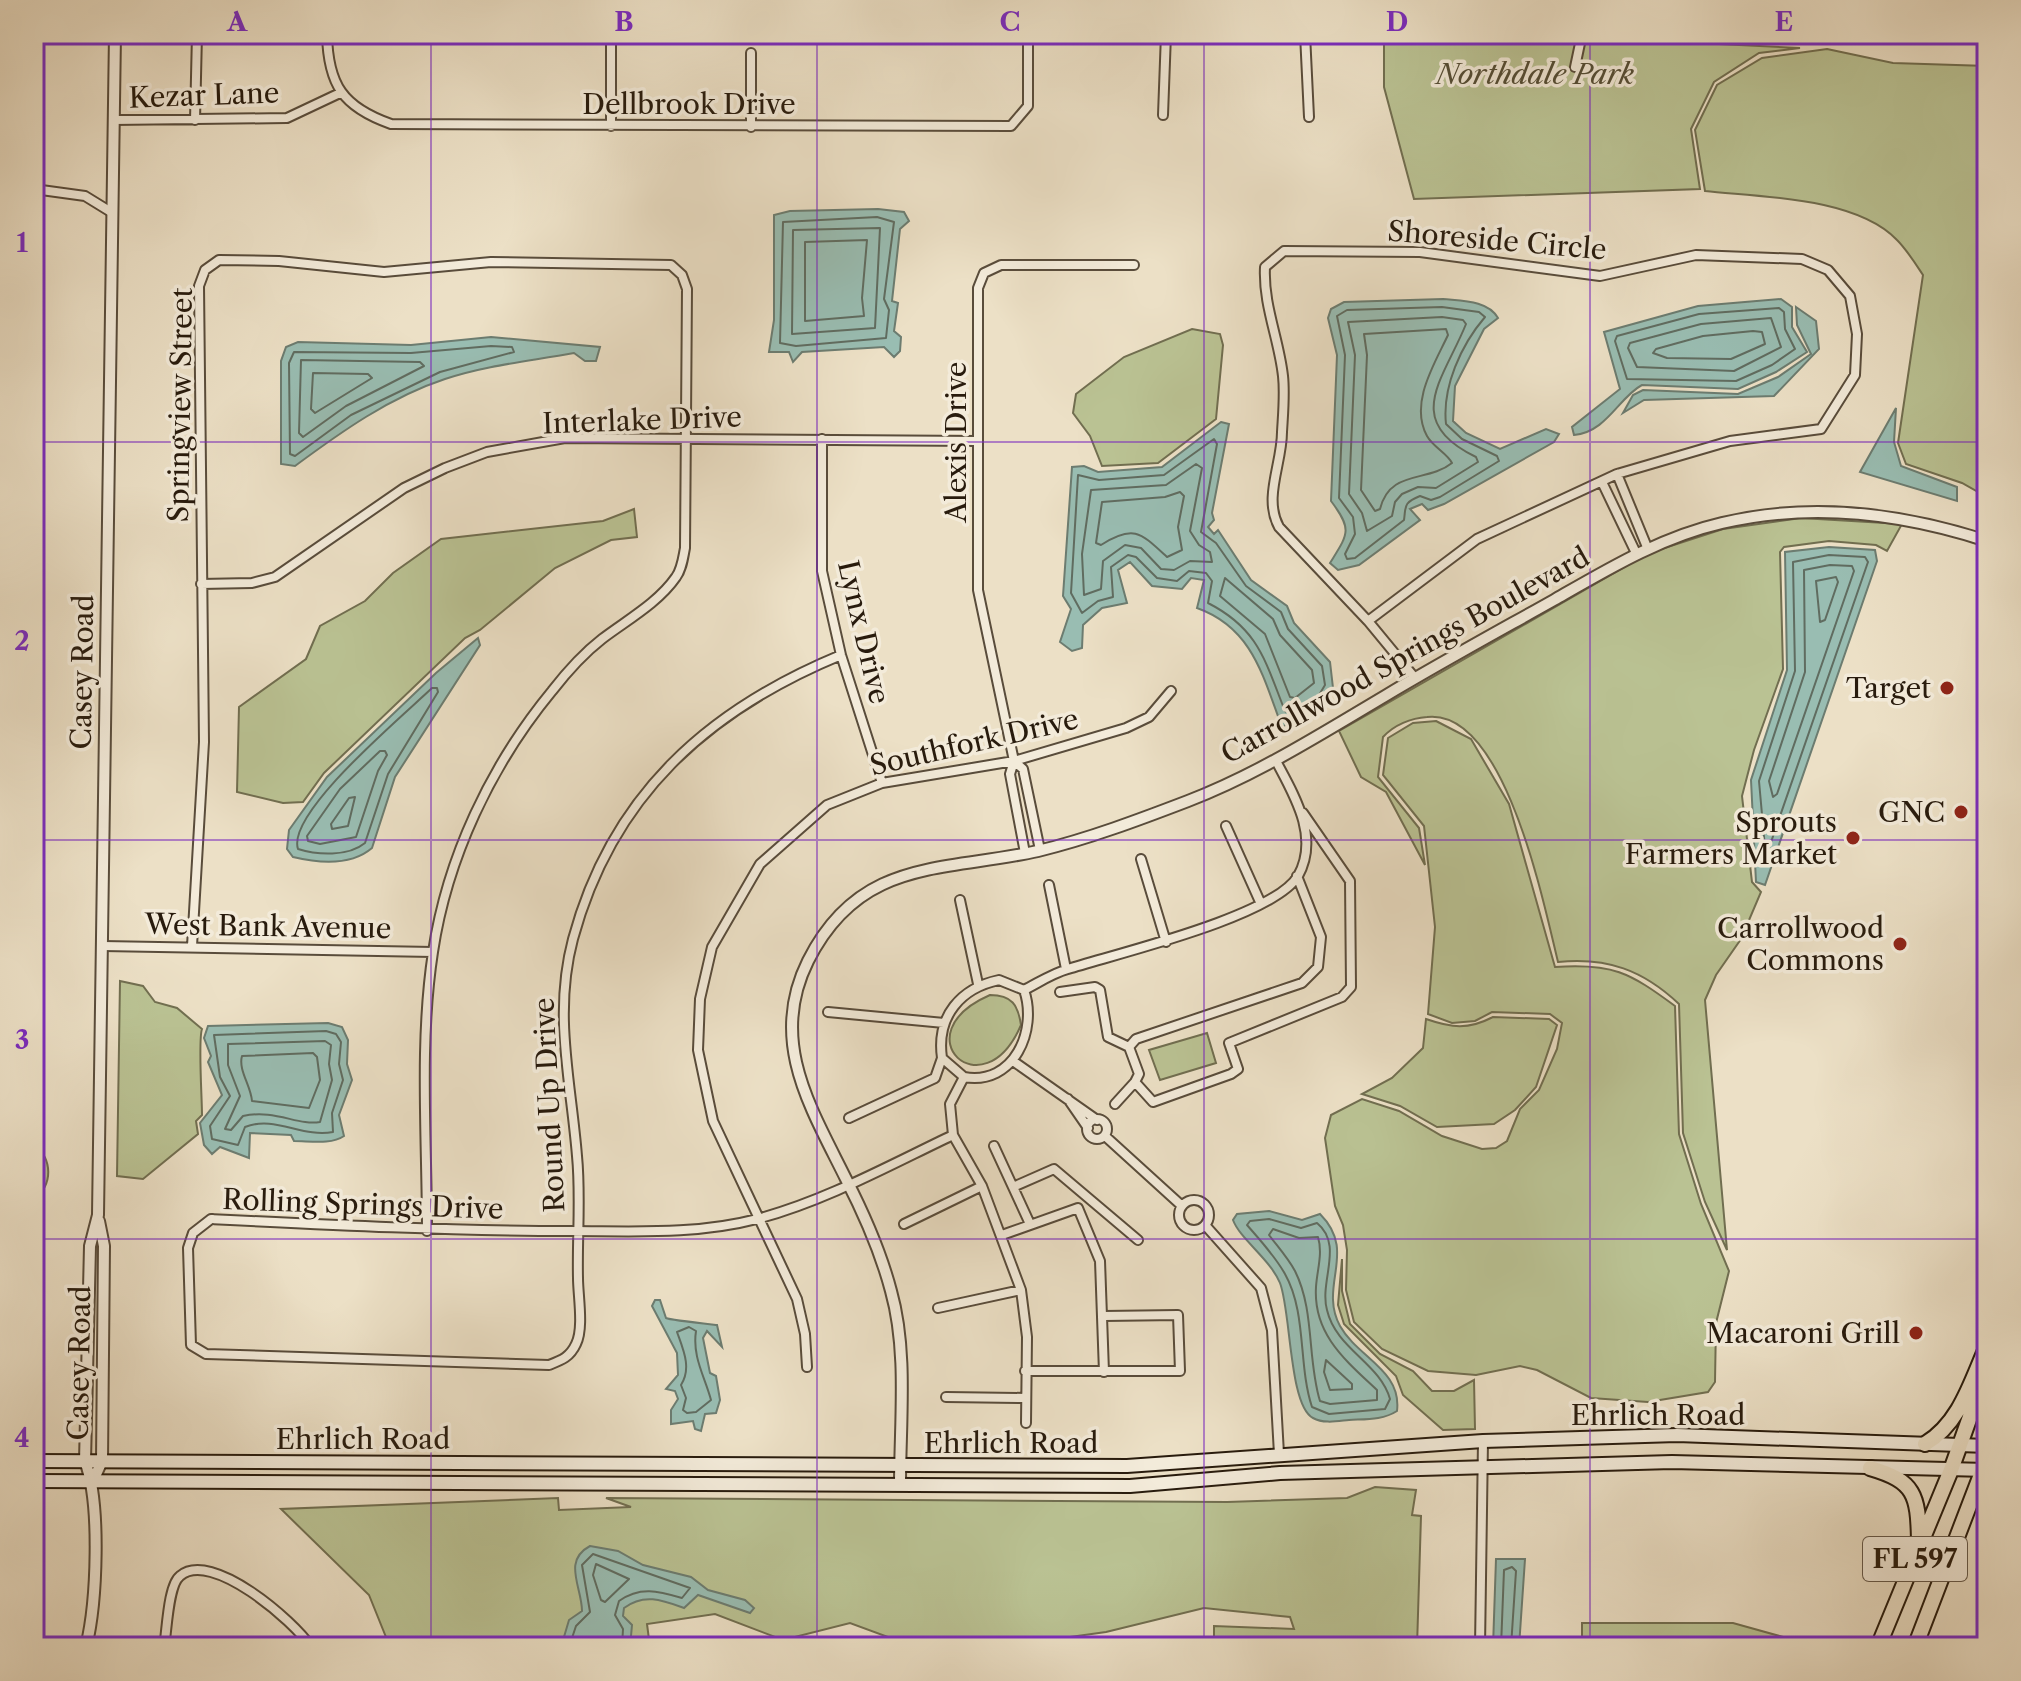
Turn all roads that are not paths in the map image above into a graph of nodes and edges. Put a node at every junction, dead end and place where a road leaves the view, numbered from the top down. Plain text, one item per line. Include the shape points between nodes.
1 (115, 34) edge
2 (197, 34) edge
3 (327, 34) edge
4 (611, 34) edge
5 (1028, 34) edge
6 (1166, 34) edge
7 (1305, 34) edge
8 (1582, 34) edge
9 (751, 53) dead end
10 (1575, 67) dead end
11 (340, 93) junction
12 (1163, 115) dead end
13 (1309, 117) dead end
14 (113, 120) junction
15 (195, 120) junction
16 (611, 126) junction
17 (751, 127) junction
18 (34, 189) edge
19 (111, 212) junction
20 (1134, 265) dead end
21 (685, 438) junction
22 (822, 439) junction
23 (977, 441) junction
24 (1617, 474) junction
25 (1602, 482) junction
26 (1987, 541) edge
27 (1647, 547) junction
28 (1636, 553) junction
29 (201, 584) junction
30 (1368, 621) junction
31 (841, 655) junction
32 (1415, 678) junction
33 (1171, 691) dead end
34 (1014, 761) junction
35 (1276, 761) junction
36 (882, 783) junction
37 (1302, 811) junction
38 (1226, 826) dead end
39 (1040, 850) junction
40 (1025, 853) junction
41 (1141, 859) dead end
42 (1297, 876) junction
43 (1049, 885) dead end
44 (960, 900) dead end
45 (1261, 904) junction
46 (1166, 942) junction
47 (103, 946) junction
48 (192, 946) junction
49 (433, 952) junction
50 (1066, 969) junction
51 (978, 984) junction
52 (1024, 990) junction
53 (1060, 992) dead end
54 (828, 1012) dead end
55 (944, 1023) junction
56 (1133, 1043) junction
57 (942, 1058) junction
58 (1013, 1061) junction
59 (964, 1077) junction
60 (1135, 1082) junction
61 (1067, 1098) junction
62 (1115, 1104) dead end
63 (849, 1118) dead end
64 (1097, 1120) junction
65 (1088, 1128) junction
66 (953, 1135) junction
67 (1105, 1136) junction
68 (994, 1146) dead end
69 (849, 1184) junction
70 (982, 1186) junction
71 (1013, 1187) junction
72 (1090, 1199) junction
73 (1182, 1206) junction
74 (1078, 1208) junction
75 (98, 1215) junction
76 (760, 1218) junction
77 (904, 1224) dead end
78 (1030, 1224) junction
79 (1205, 1225) junction
80 (427, 1231) junction
81 (577, 1231) junction
82 (1002, 1235) junction
83 (1138, 1240) dead end
84 (1021, 1290) junction
85 (578, 1294) joint
86 (938, 1308) dead end
87 (1104, 1316) junction
88 (1987, 1346) edge
89 (807, 1367) dead end
90 (1987, 1369) edge
91 (1025, 1371) junction
92 (1104, 1372) junction
93 (946, 1397) dead end
94 (1026, 1398) junction
95 (1026, 1423) dead end
96 (1483, 1441) junction
97 (1925, 1444) junction
98 (1960, 1445) junction
99 (1987, 1446) edge
100 (1279, 1454) junction
101 (34, 1461) edge
102 (85, 1461) junction
103 (102, 1461) junction
104 (1483, 1466) junction
105 (1986, 1466) edge
106 (900, 1467) junction
107 (1870, 1468) junction
108 (1951, 1470) junction
109 (34, 1481) edge
110 (93, 1481) junction
111 (900, 1485) junction
112 (1919, 1548) junction
113 (86, 1647) edge
114 (164, 1647) edge
115 (311, 1647) edge
116 (1480, 1647) edge
117 (1878, 1647) edge
118 (1915, 1647) edge

1 - 14 street, Casey Road
2 - 15 street
3 - 11 street via 327,61
4 - 16 street
5 - 17 street, Dellbrook Drive via 1028,106 1011,126
6 - 12 street
7 - 13 street
8 - 10 street
9 - 17 street
11 - 15 street, Kezar Lane via 287,118
11 - 16 street, Dellbrook Drive via 362,114 391,124
14 - 15 street, Kezar Lane
14 - 19 street, Casey Road
16 - 17 street, Dellbrook Drive
18 - 19 street via 85,196
19 - 47 street, Casey Road
20 - 23 street, Alexis Drive via 1001,265 984,273 978,288
21 - 22 street, Interlake Drive
21 - 29 street, Interlake Drive via 565,438 487,452 404,488 275,577
21 - 29 street, Springview Street via 687,289 671,265 491,262 384,272 219,260 205,270 199,286
21 - 49 street via 685,548 679,574 561,681 507,753 472,819 449,882
22 - 23 street, Interlake Drive
22 - 31 street, Lynx Drive via 822,571
23 - 34 street, Alexis Drive via 978,590
24 - 25 street, Shoreside Circle
24 - 27 street
24 - 30 street, Shoreside Circle via 1730,441 1821,429 1855,375 1857,334 1850,296 1828,270 1802,259 1696,255 1600,276 1420,252 1284,251 1265,267 1264,291 1283,376 1282,452 1271,514
25 - 28 street
25 - 30 street, Shoreside Circle via 1477,539
26 - 27 street, Carrollwood Springs Boulevard via 1913,519 1801,512 1722,523
27 - 28 street, Carrollwood Springs Boulevard
28 - 32 street, Carrollwood Springs Boulevard
29 - 48 street, Springview Street via 204,742
30 - 32 street, Shoreside Circle
31 - 36 street, Lynx Drive
31 - 81 street, Round Up Drive via 787,677 714,723 638,798 590,884 572,941 562,1047 578,1158
32 - 35 street, Carrollwood Springs Boulevard
33 - 34 street, Southfork Drive via 1149,717 1126,728
34 - 36 street, Southfork Drive
34 - 39 street, Alexis Drive via 1023,769
34 - 40 street, Alexis Drive via 1010,774
35 - 37 street
35 - 39 street, Carrollwood Springs Boulevard via 1190,800
36 - 76 street, Southfork Drive via 827,805 760,864 712,947 700,999 698,1050 713,1121
37 - 42 street via 1304,853
37 - 60 street via 1350,881 1351,987 1342,997 1229,1043 1238,1069 1231,1074 1153,1102
38 - 45 street
39 - 40 street, Carrollwood Springs Boulevard
40 - 69 street, Carrollwood Springs Boulevard via 919,869 874,888 835,920 807,962 793,1009 793,1059 805,1099
41 - 46 street
42 - 45 street
42 - 56 street via 1321,937 1318,967 1302,983
43 - 50 street
44 - 51 street
45 - 46 street
46 - 50 street
47 - 48 street, West Bank Avenue
47 - 75 street, Casey Road
48 - 49 street, West Bank Avenue
49 - 80 street via 426,1020
50 - 52 street
51 - 52 street via 999,980
51 - 55 street via 954,1004
52 - 58 street via 1029,1028
53 - 56 street via 1100,990 1108,1037
54 - 55 street
55 - 57 street
56 - 60 street via 1139,1074
57 - 59 street
57 - 63 street via 935,1078
58 - 59 street via 996,1073
58 - 61 street
59 - 66 street via 950,1104
60 - 62 street
61 - 64 street
61 - 65 street
64 - 65 street
64 - 67 street via 1107,1126
65 - 67 street via 1093,1138
66 - 69 street, Rolling Springs Drive
66 - 70 street
67 - 73 street
68 - 71 street
69 - 76 street, Rolling Springs Drive
69 - 106 street, Carrollwood Springs Boulevard via 883,1265 897,1315
70 - 77 street
70 - 82 street
71 - 72 street via 1054,1169
71 - 78 street
72 - 74 street
72 - 83 street
73 - 79 street via 1179,1216 1187,1228
73 - 79 street via 1195,1200 1204,1203 1210,1216
74 - 78 street
74 - 87 street via 1100,1261
75 - 102 street, Casey Road via 90,1246
75 - 103 street, Casey Road via 104,1246
76 - 81 street, Rolling Springs Drive via 703,1230
76 - 89 street, Southfork Drive via 797,1299
78 - 82 street
79 - 100 street via 1261,1288 1272,1330
80 - 81 street, Rolling Springs Drive
80 - 85 street, Rolling Springs Drive via 211,1219 193,1233 188,1248 191,1345 206,1354 549,1365 567,1358 578,1341
81 - 85 street, Round Up Drive
82 - 84 street
84 - 86 street
84 - 91 street
87 - 92 street
87 - 92 street via 1178,1315 1180,1371
88 - 97 main road via 1955,1416
90 - 98 main road, FL 597
91 - 92 street
91 - 94 street
93 - 94 street
94 - 95 street
96 - 97 main road, Ehrlich Road via 1677,1435
96 - 100 main road, Ehrlich Road
96 - 104 street
97 - 98 main road, Ehrlich Road
98 - 99 main road, Ehrlich Road
98 - 108 main road, FL 597
100 - 106 main road, Ehrlich Road via 1127,1466
101 - 102 main road, Ehrlich Road
102 - 103 main road, Ehrlich Road
102 - 110 street, Casey Road
103 - 106 main road, Ehrlich Road
103 - 110 street, Casey Road
104 - 107 main road, Ehrlich Road via 1672,1462
104 - 111 main road, Ehrlich Road via 1280,1473 1130,1486
104 - 116 street
105 - 108 main road, Ehrlich Road
105 - 118 main road, FL 597
106 - 111 street, Carrollwood Springs Boulevard
107 - 108 main road, Ehrlich Road
107 - 112 main road via 1896,1475 1908,1485 1918,1515
108 - 112 main road, FL 597
109 - 110 main road, Ehrlich Road
110 - 111 main road, Ehrlich Road
110 - 113 street via 94,1592
112 - 117 main road, FL 597
114 - 115 street via 173,1587 179,1576 193,1570 224,1573 301,1631

